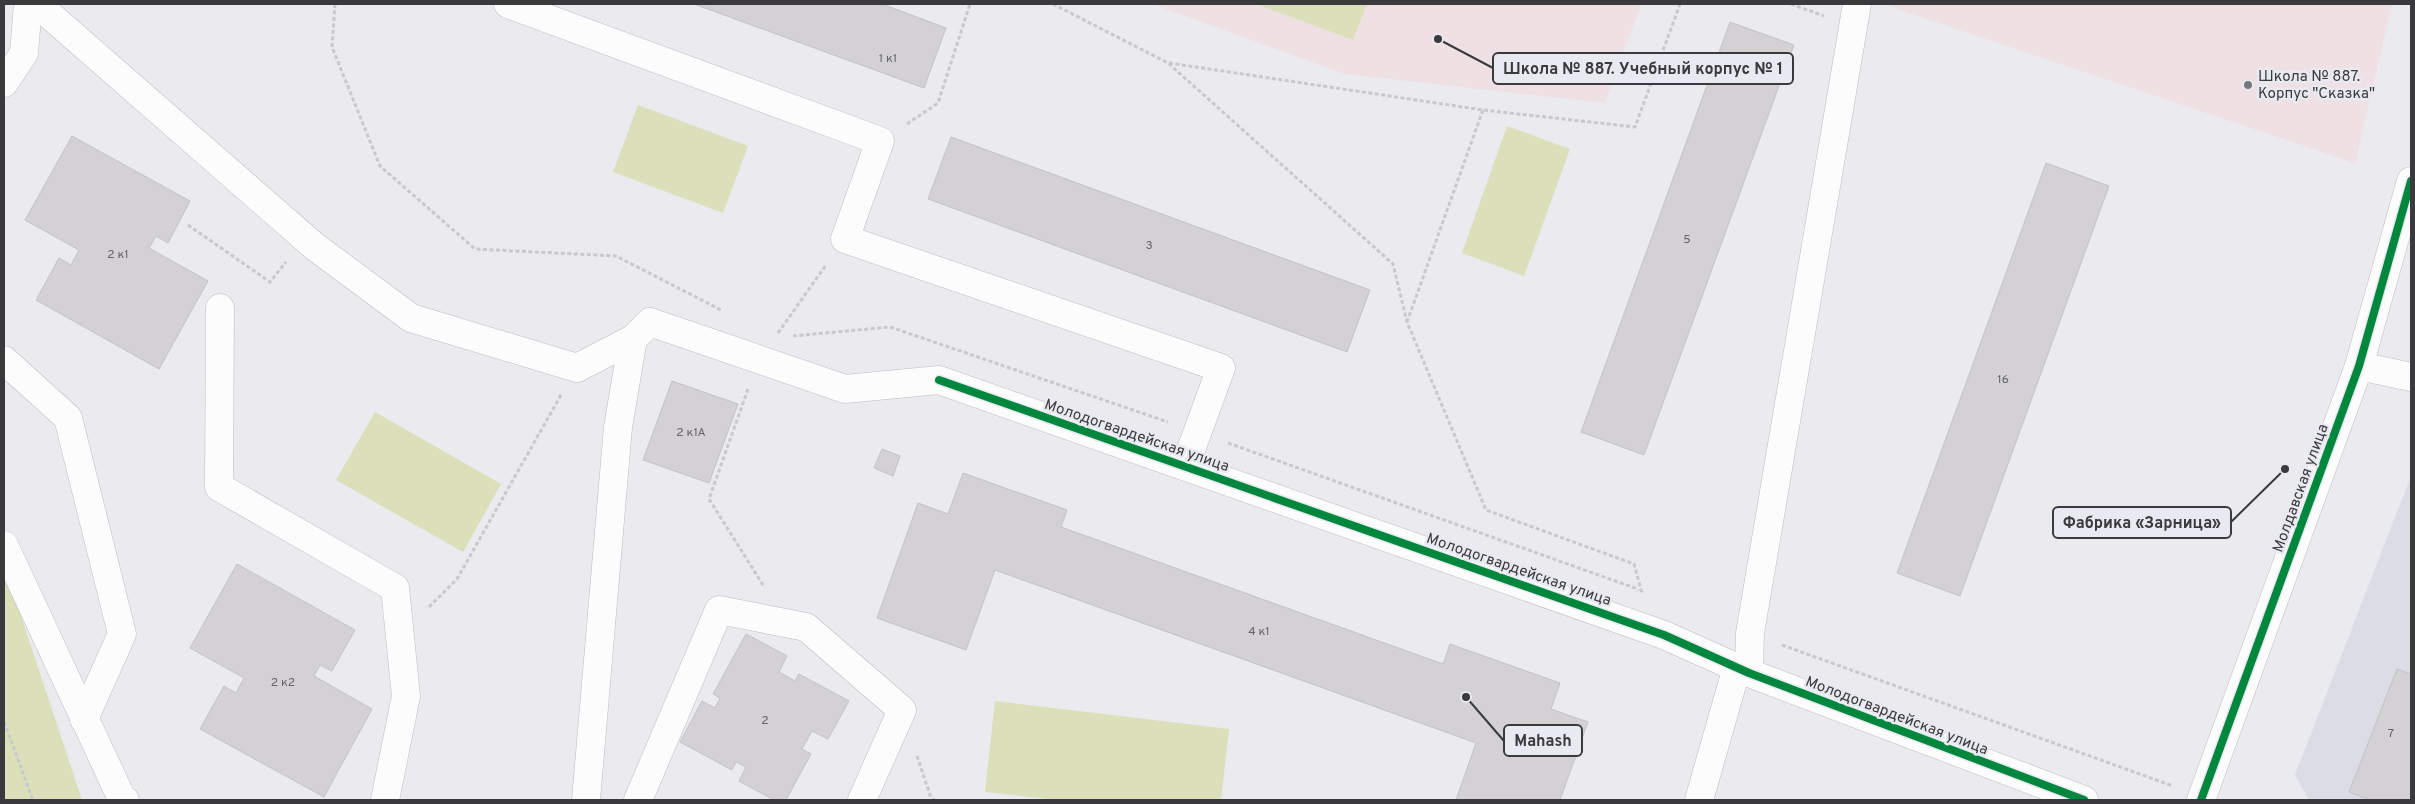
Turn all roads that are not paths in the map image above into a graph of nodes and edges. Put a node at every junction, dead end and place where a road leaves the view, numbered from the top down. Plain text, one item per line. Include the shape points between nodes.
1 (28, 4) edge
2 (37, 4) edge
3 (508, 4) edge
4 (1857, 4) edge
5 (4, 83) edge
6 (2411, 181) edge
7 (220, 308) dead end
8 (633, 339) junction
9 (4, 360) edge
10 (2359, 366) junction
11 (2411, 377) edge
12 (1185, 466) junction
13 (4, 545) edge
14 (1743, 670) junction
15 (84, 720) junction
16 (2202, 798) edge
17 (123, 800) edge
18 (385, 800) edge
19 (586, 800) edge
20 (638, 800) edge
21 (862, 800) edge
22 (1699, 800) edge
23 (2084, 800) edge

1 - 5 street via 24,53
2 - 8 street via 314,246 411,318 577,368
3 - 12 street via 880,141 845,238 1222,368
4 - 14 street
6 - 10 street, Молдавская улица
7 - 18 street via 219,487 395,588 406,696
8 - 12 street, Молодогвардейская улица via 650,322 844,389 938,380
8 - 19 street via 618,427
9 - 15 street via 68,418 122,634
10 - 11 street
10 - 16 street, Молдавская улица
12 - 14 street, Молодогвардейская улица via 1664,635
13 - 15 street
14 - 22 street
14 - 23 street, Молодогвардейская улица
15 - 17 street
20 - 21 street via 718,610 806,627 902,710

